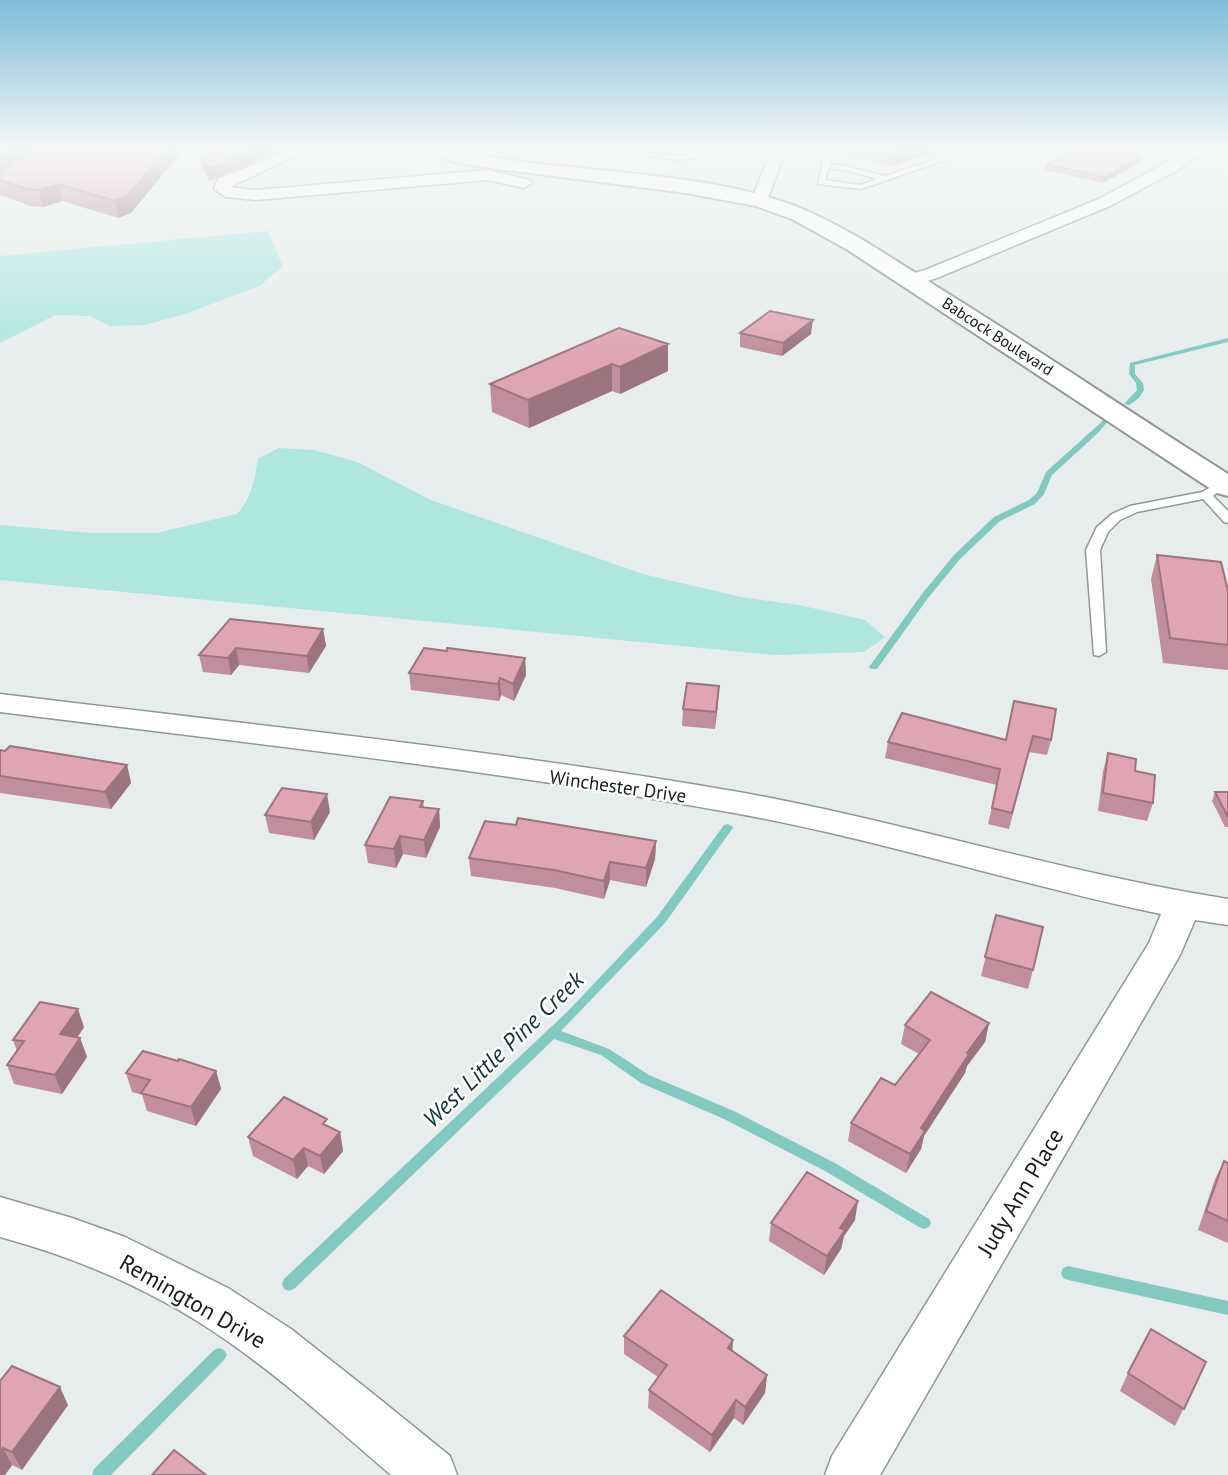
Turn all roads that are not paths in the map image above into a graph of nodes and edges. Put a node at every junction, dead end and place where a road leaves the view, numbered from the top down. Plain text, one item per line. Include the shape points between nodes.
1 (804, 218) edge
2 (1065, 218) edge
3 (910, 280) junction
4 (1219, 489) edge
5 (1228, 519) edge
6 (1099, 652) dead end
7 (0, 703) edge
8 (1182, 906) junction
9 (1228, 912) edge
10 (0, 1217) edge
11 (431, 1475) edge
12 (851, 1475) edge

1 - 3 street, Babcock Boulevard
2 - 3 street
3 - 4 street, Babcock Boulevard via 991,330
4 - 5 lane
4 - 6 lane via 1134,509 1102,530 1093,550
7 - 8 street, Winchester Drive via 735,803
8 - 9 street, Winchester Drive
8 - 12 street, Judy Ann Place via 1167,945
10 - 11 street, Remington Drive via 76,1239 127,1261 229,1316 294,1362

